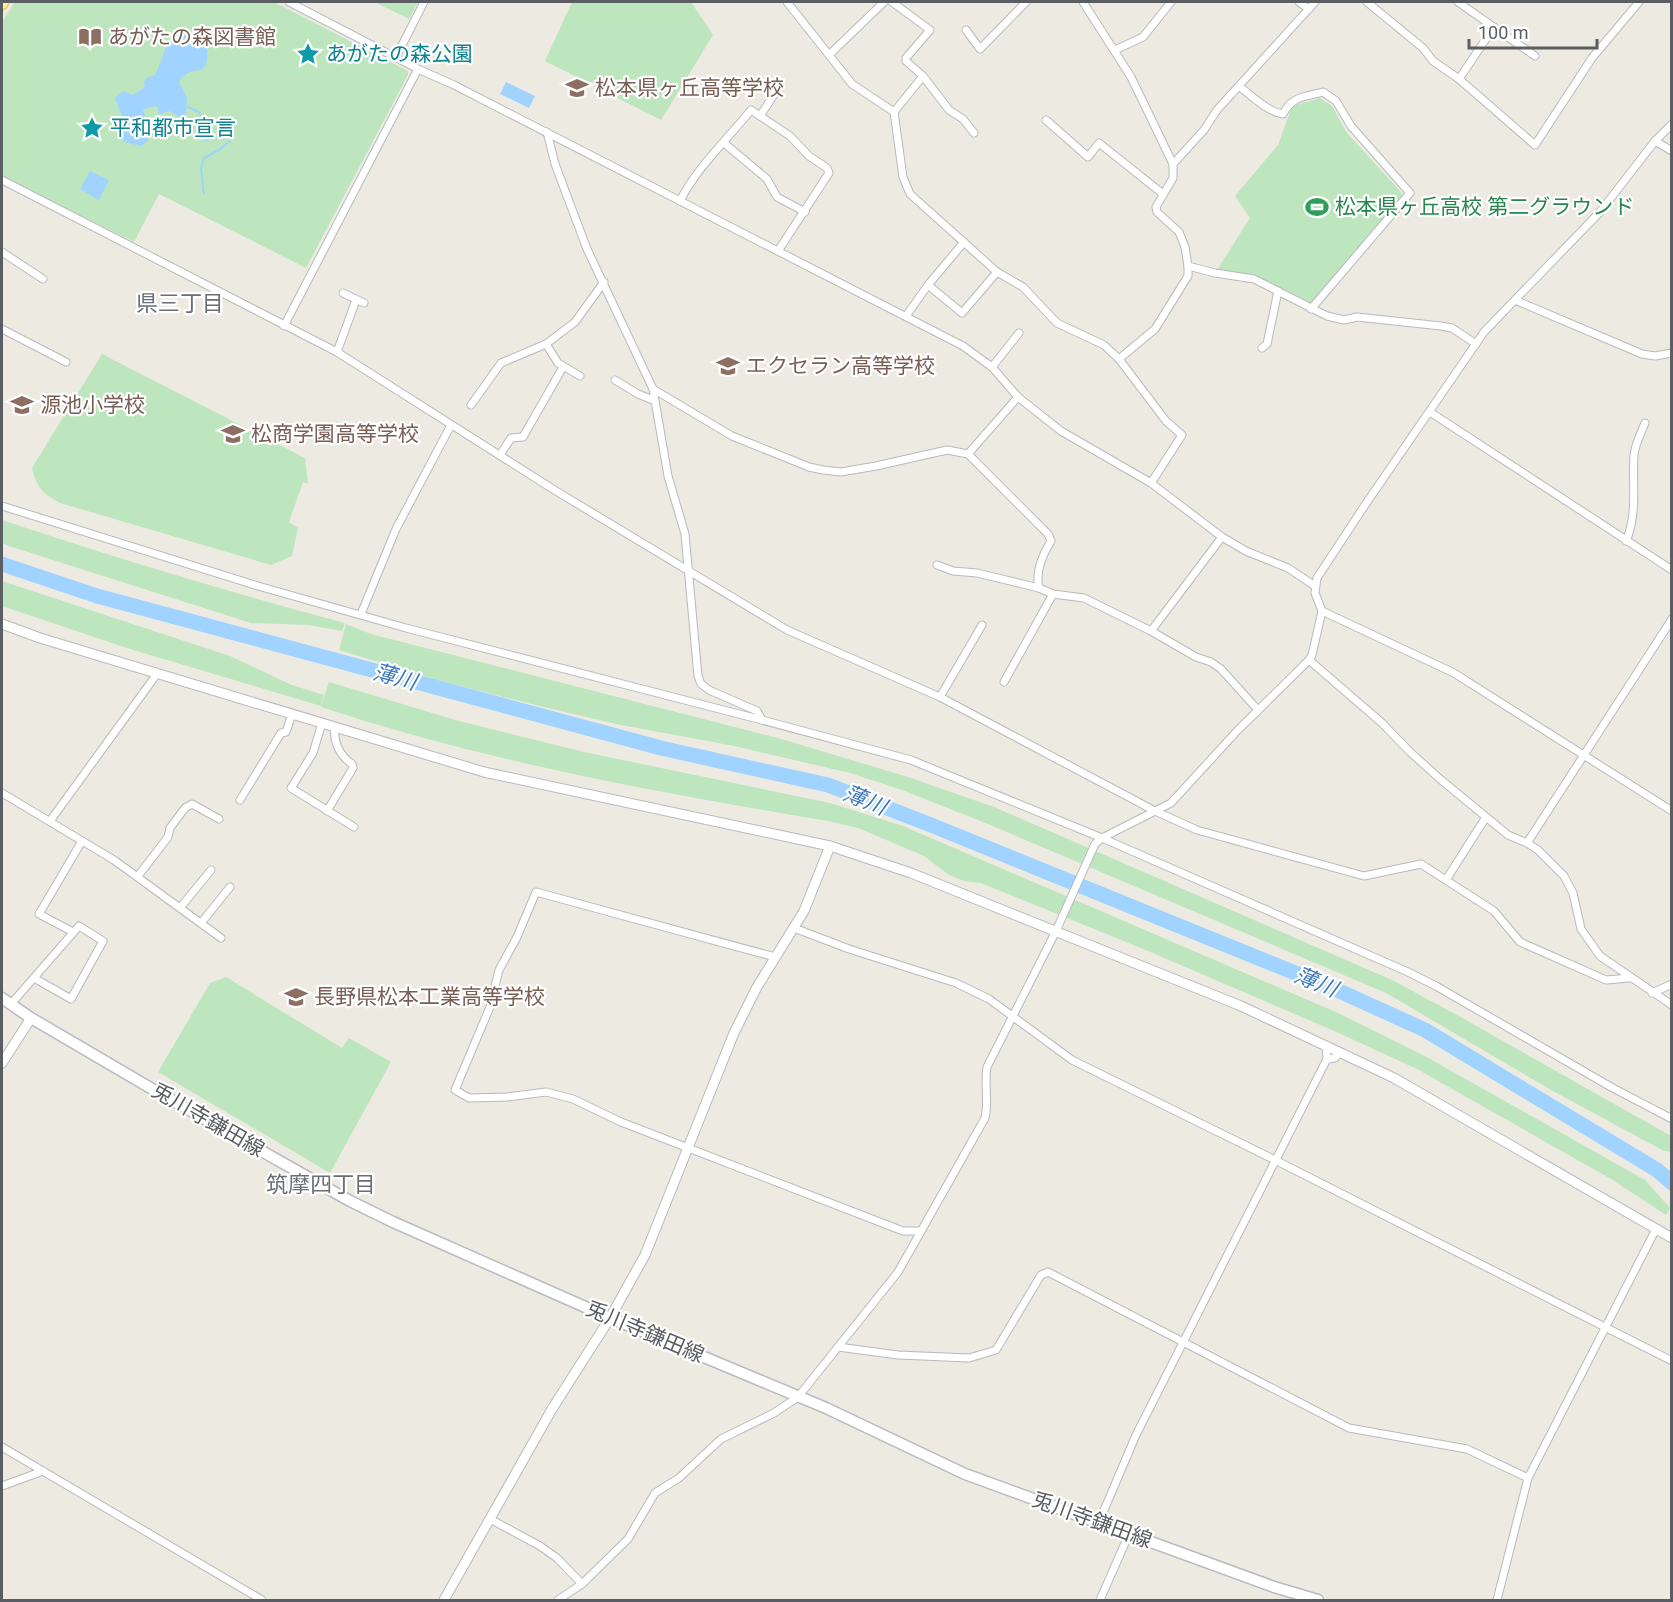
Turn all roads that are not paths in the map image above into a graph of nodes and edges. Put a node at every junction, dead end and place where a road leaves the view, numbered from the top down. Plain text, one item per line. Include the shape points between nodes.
1 (289, 2) edge
2 (424, 2) edge
3 (787, 2) edge
4 (884, 2) edge
5 (892, 2) edge
6 (1026, 2) edge
7 (1083, 2) edge
8 (1171, 2) edge
9 (1299, 2) edge
10 (1315, 2) edge
11 (1368, 2) edge
12 (1458, 2) edge
13 (1639, 2) edge
14 (1309, 9) junction
15 (1494, 27) junction
16 (966, 30) dead end
17 (1114, 50) junction
18 (829, 55) junction
19 (1535, 56) dead end
20 (396, 57) junction
21 (418, 69) junction
22 (923, 76) junction
23 (1459, 79) junction
24 (1240, 87) junction
25 (777, 90) dead end
26 (894, 112) junction
27 (760, 116) junction
28 (1046, 120) dead end
29 (1671, 124) edge
30 (547, 132) junction
31 (974, 134) dead end
32 (1655, 141) junction
33 (724, 143) junction
34 (1671, 151) edge
35 (1173, 164) junction
36 (2, 180) edge
37 (1163, 194) junction
38 (680, 201) junction
39 (805, 212) junction
40 (964, 242) junction
41 (778, 251) junction
42 (2, 252) edge
43 (1188, 266) junction
44 (997, 272) junction
45 (43, 279) dead end
46 (604, 282) junction
47 (928, 285) junction
48 (1278, 291) junction
49 (343, 293) dead end
50 (1515, 300) junction
51 (1311, 309) junction
52 (906, 316) junction
53 (284, 326) junction
54 (2, 328) edge
55 (1019, 333) dead end
56 (546, 344) junction
57 (1476, 344) junction
58 (1262, 348) dead end
59 (337, 352) junction
60 (1671, 354) edge
61 (1119, 359) junction
62 (66, 362) dead end
63 (563, 367) junction
64 (992, 367) junction
65 (580, 376) dead end
66 (615, 380) dead end
67 (653, 389) junction
68 (1018, 397) junction
69 (653, 400) junction
70 (471, 405) dead end
71 (1430, 412) junction
72 (1645, 423) dead end
73 (451, 425) junction
74 (968, 454) junction
75 (500, 455) junction
76 (1151, 483) junction
77 (2, 506) edge
78 (1222, 537) junction
79 (1626, 541) junction
80 (938, 565) dead end
81 (1671, 570) edge
82 (690, 574) junction
83 (1315, 586) junction
84 (1039, 588) junction
85 (1053, 594) junction
86 (1322, 611) junction
87 (361, 614) junction
88 (1671, 619) edge
89 (2, 624) edge
90 (982, 625) dead end
91 (1151, 631) junction
92 (1309, 660) junction
93 (156, 673) junction
94 (1004, 682) dead end
95 (940, 697) junction
96 (1258, 710) junction
97 (292, 714) junction
98 (762, 720) junction
99 (322, 723) junction
100 (335, 727) junction
101 (1582, 756) junction
102 (2, 793) edge
103 (240, 800) dead end
104 (327, 811) junction
105 (1155, 811) junction
106 (1671, 811) edge
107 (1486, 817) junction
108 (219, 819) dead end
109 (50, 821) junction
110 (354, 827) dead end
111 (1102, 838) junction
112 (82, 841) junction
113 (1527, 843) junction
114 (830, 846) junction
115 (211, 870) dead end
116 (138, 876) junction
117 (1446, 880) junction
118 (230, 887) dead end
119 (180, 908) junction
120 (201, 923) junction
121 (1058, 927) junction
122 (794, 928) junction
123 (73, 932) junction
124 (221, 938) dead end
125 (775, 957) junction
126 (34, 978) junction
127 (1629, 978) junction
128 (1671, 984) edge
129 (1652, 993) junction
130 (6, 1001) edge
131 (1671, 1005) edge
132 (1012, 1016) junction
133 (31, 1018) junction
134 (1326, 1046) junction
135 (1340, 1052) junction
136 (1327, 1059) junction
137 (2, 1063) edge
138 (1671, 1119) edge
139 (690, 1147) junction
140 (1275, 1160) junction
141 (1656, 1229) junction
142 (920, 1231) junction
143 (1671, 1238) edge
144 (610, 1318) junction
145 (1606, 1326) junction
146 (1185, 1343) junction
147 (838, 1347) junction
148 (1671, 1361) edge
149 (798, 1397) junction
150 (2, 1448) edge
151 (43, 1471) junction
152 (1528, 1478) junction
153 (2, 1486) edge
154 (490, 1519) junction
155 (1099, 1522) junction
156 (1129, 1534) junction
157 (582, 1584) junction
158 (262, 1600) edge
159 (444, 1600) edge
160 (558, 1600) edge
161 (1100, 1600) edge
162 (1318, 1600) edge
163 (1497, 1600) edge

1 - 20 street
2 - 20 street
3 - 18 street
4 - 18 street
5 - 22 street via 930,30 906,58
6 - 16 street via 980,49
7 - 17 street
8 - 17 street via 1143,37
9 - 14 street
10 - 14 street
11 - 23 street via 1424,48 1433,61
12 - 15 street
13 - 23 street via 1592,58 1535,145
14 - 24 street
15 - 19 street
15 - 23 street
17 - 35 street
18 - 26 street via 856,88
20 - 21 street
21 - 30 street
21 - 53 street
22 - 26 street
22 - 31 street
24 - 35 street
24 - 51 street via 1280,115 1294,100 1323,92 1336,101 1351,126 1410,193
25 - 27 street
26 - 40 street via 903,177 910,194
27 - 33 street via 751,110
27 - 39 street via 790,136 829,171
28 - 37 street via 1088,157 1100,143
29 - 32 street
30 - 38 street
30 - 46 street via 587,249
32 - 34 street
32 - 50 street via 1600,212
33 - 38 street via 695,175
33 - 39 street via 767,179 777,197
35 - 37 street via 1173,178
36 - 53 street
37 - 43 street via 1156,212 1179,232
38 - 41 street
39 - 41 street
40 - 44 street
40 - 47 street
41 - 52 street
42 - 45 street
43 - 48 street via 1254,279
43 - 61 street via 1188,276 1155,329
44 - 47 street via 962,313
44 - 61 street via 1023,287 1057,323 1104,345
46 - 56 street via 575,322
46 - 67 street
47 - 52 street
48 - 51 street
48 - 58 street via 1267,344
49 - 59 street via 360,301
50 - 57 street
50 - 60 street via 1642,354
51 - 57 street via 1344,320 1357,317 1452,328
52 - 64 street via 963,346
53 - 59 street
54 - 62 street
55 - 64 street
56 - 63 street
56 - 70 street via 501,363
57 - 71 street
59 - 73 street
61 - 76 street via 1150,403 1182,435
63 - 65 street
63 - 75 street via 523,437 511,438
64 - 68 street
66 - 69 street
67 - 69 street
67 - 74 street via 732,436 823,470 841,472 947,450
68 - 74 street
68 - 76 street via 1061,431
69 - 82 street via 668,476 685,534
71 - 79 street
71 - 83 street
72 - 79 street via 1634,452 1631,530
73 - 75 street
73 - 87 street via 396,529
74 - 84 street via 1052,541 1040,566
75 - 82 street
76 - 78 street
77 - 87 street
78 - 83 street via 1288,568
78 - 91 street
79 - 81 street
80 - 84 street
82 - 95 street via 787,630
82 - 98 street via 696,666 701,684 757,711
83 - 86 street
84 - 85 street
85 - 91 street via 1084,598
85 - 94 street
86 - 92 street
86 - 101 street via 1454,673
87 - 98 street
88 - 101 street
89 - 93 street
90 - 95 street
91 - 96 street via 1221,669
92 - 96 street
92 - 107 street
93 - 97 street
93 - 109 street
95 - 105 street
96 - 105 street via 1179,795
97 - 99 street
97 - 103 street via 286,732 281,733
98 - 111 street via 911,760
99 - 100 street
99 - 104 street via 313,753 291,788
100 - 104 street via 341,757 352,768
100 - 114 street via 484,772
101 - 106 street
101 - 113 street
102 - 109 street
104 - 110 street
105 - 111 street
105 - 117 street via 1197,830 1364,876 1421,864
107 - 113 street via 1508,835
107 - 117 street
108 - 116 street via 192,804 184,808
109 - 112 street
111 - 121 street via 1095,844
111 - 138 street via 1408,972
112 - 116 street
112 - 123 street via 39,915
113 - 127 street via 1564,876 1573,892 1578,922 1586,939 1600,956
114 - 121 street
114 - 122 street
115 - 119 street
116 - 119 street
117 - 127 street via 1494,911 1520,942 1606,980
118 - 120 street
119 - 120 street
120 - 124 street
121 - 132 street
121 - 134 street
122 - 125 street
122 - 132 street via 956,983
123 - 126 street
123 - 126 street via 79,926 103,941 71,999
125 - 139 street via 734,1033
125 - 139 street via 536,892 499,969 490,1007 455,1090 469,1098 546,1092 573,1099 621,1122
126 - 130 street
127 - 129 street
128 - 129 street
129 - 131 street
130 - 133 main road, 兎川寺鎌田線
132 - 140 street via 1072,1060
132 - 142 street via 987,1067 986,1118
133 - 137 street
133 - 144 main road, 兎川寺鎌田線 via 350,1201
134 - 135 street
134 - 136 street
135 - 136 street
135 - 141 street via 1412,1088
136 - 140 street
139 - 142 street via 903,1231
139 - 144 street via 645,1255
140 - 145 street
140 - 146 street
141 - 143 street
141 - 145 street
142 - 147 street via 898,1272
144 - 149 main road, 兎川寺鎌田線
144 - 154 street via 567,1383
145 - 148 street
145 - 152 street
146 - 147 street via 1048,1272 1041,1275 996,1350 969,1358
146 - 152 street via 1349,1428 1467,1449
146 - 155 street via 1136,1435
147 - 149 street
149 - 155 main road, 兎川寺鎌田線 via 964,1474
149 - 157 street via 721,1439 679,1478 655,1493 628,1539
150 - 151 street
151 - 153 street
151 - 158 street
152 - 163 street
154 - 157 street via 557,1558
154 - 159 street
155 - 156 main road, 兎川寺鎌田線
156 - 161 street
156 - 162 main road, 兎川寺鎌田線
157 - 160 street

